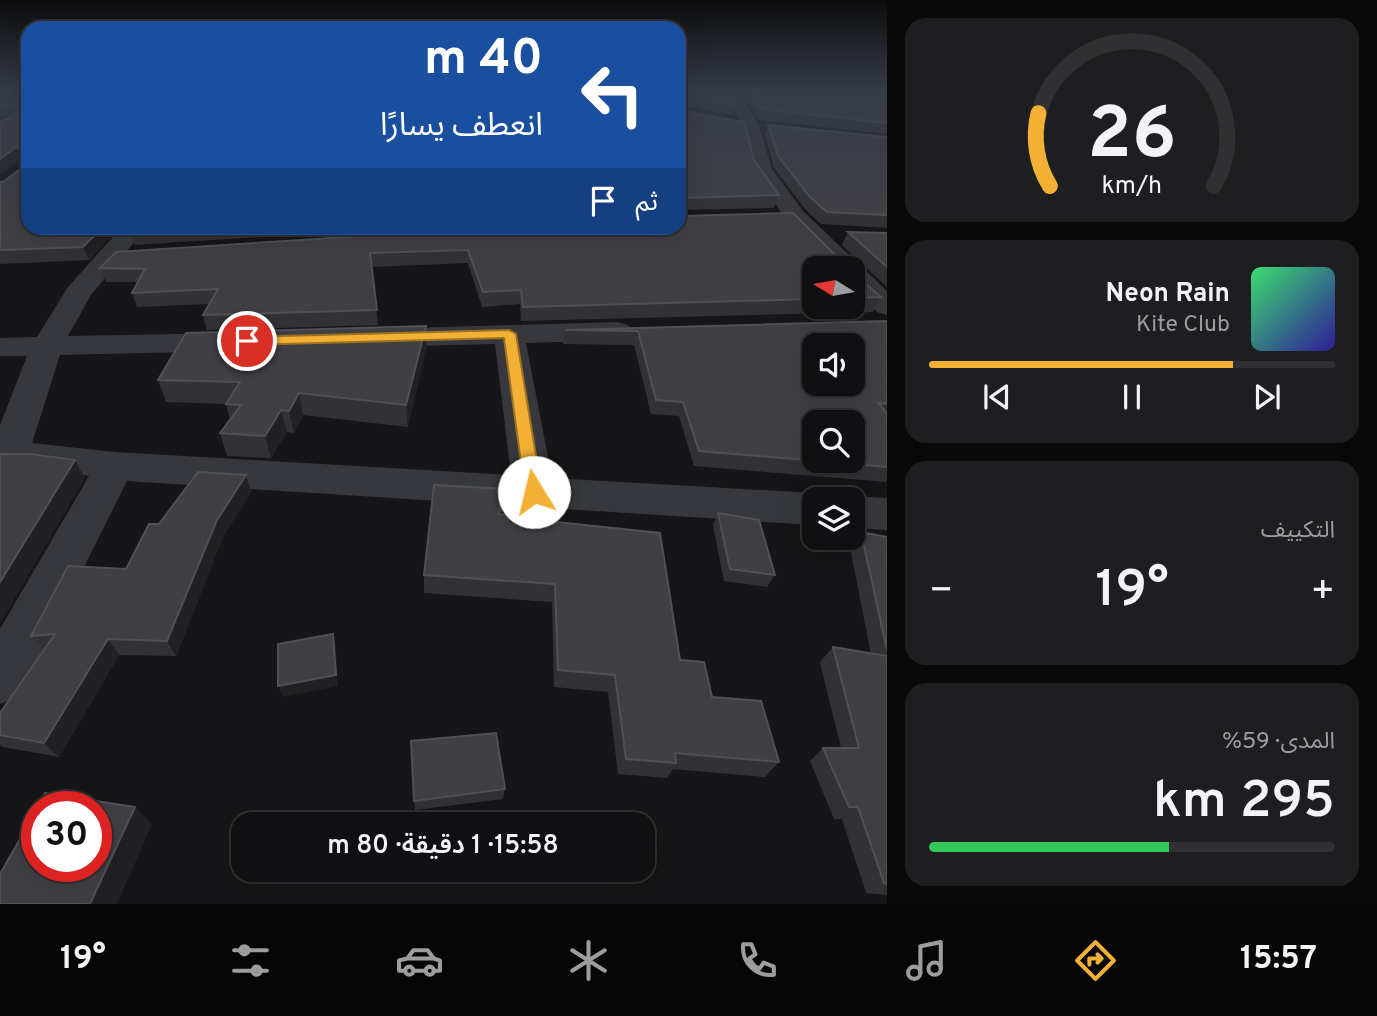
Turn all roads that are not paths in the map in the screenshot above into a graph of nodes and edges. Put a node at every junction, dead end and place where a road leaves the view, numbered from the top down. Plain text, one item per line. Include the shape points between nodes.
1 (761, 133) edge
2 (795, 216) junction
3 (769, 217) edge
4 (812, 234) junction
5 (127, 235) edge
6 (850, 235) edge
7 (148, 254) edge
8 (835, 256) edge
9 (107, 257) junction
10 (865, 285) edge
11 (887, 306) edge
12 (649, 330) edge
13 (509, 334) junction
14 (346, 338) edge
15 (264, 341) edge
16 (0, 347) edge
17 (48, 347) junction
18 (5, 455) edge
19 (115, 466) junction
20 (534, 492) junction
21 (802, 508) edge
22 (865, 513) edge
23 (887, 514) edge
24 (0, 679) edge

1 - 2 street via 762,170
2 - 3 street
2 - 4 street
4 - 6 street
4 - 8 street
5 - 9 street
7 - 9 street
9 - 17 street via 78,294
10 - 11 street
12 - 13 street
13 - 14 street
13 - 20 street
15 - 17 street
16 - 17 street
17 - 18 street
18 - 19 street
19 - 20 street
19 - 24 street
20 - 21 street
22 - 23 street

